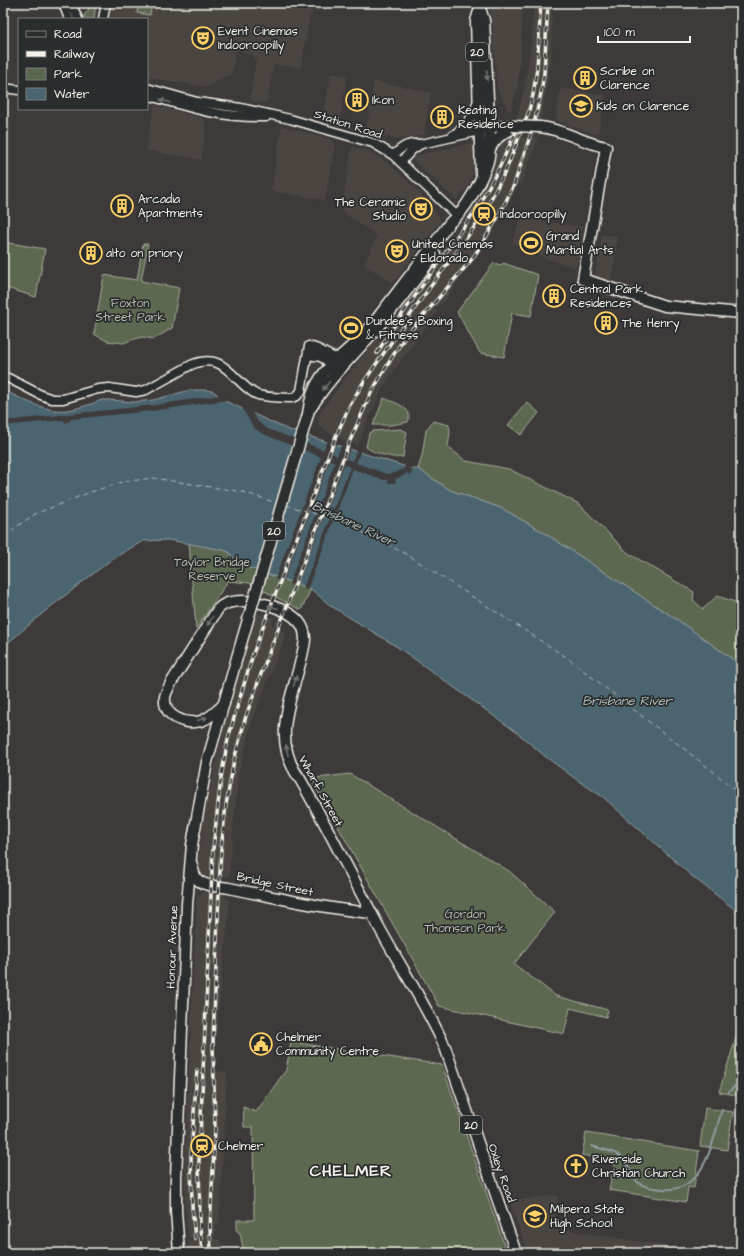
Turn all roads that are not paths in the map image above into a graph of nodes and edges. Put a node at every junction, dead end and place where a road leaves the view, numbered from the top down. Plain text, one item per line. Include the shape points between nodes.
1 (63, 3) edge
2 (71, 3) edge
3 (106, 3) edge
4 (480, 6) edge
5 (70, 18) edge
6 (78, 18) edge
7 (102, 18) edge
8 (3, 88) edge
9 (148, 88) edge
10 (18, 90) edge
11 (148, 95) edge
12 (478, 96) junction
13 (220, 105) junction
14 (241, 108) junction
15 (218, 114) junction
16 (239, 117) junction
17 (277, 117) junction
18 (511, 128) junction
19 (485, 129) junction
20 (448, 138) junction
21 (421, 144) junction
22 (490, 150) junction
23 (393, 155) junction
24 (401, 162) junction
25 (480, 178) junction
26 (457, 216) junction
27 (741, 313) edge
28 (370, 336) junction
29 (308, 355) junction
30 (334, 361) junction
31 (3, 378) edge
32 (308, 414) junction
33 (224, 704) junction
34 (191, 859) junction
35 (211, 886) junction
36 (187, 904) junction
37 (371, 913) junction
38 (448, 1056) joint
39 (180, 1253) edge
40 (516, 1253) edge

1 - 5 street
2 - 6 street
3 - 7 street
4 - 12 main road, 20 via 476,21
4 -> 19 main road, 20 via 484,20
8 - 10 street
9 - 13 street, Station Road via 197,102
15 -> 11 street, Station Road
12 - 19 main road, 20
12 - 20 street via 470,120
13 - 14 street, Station Road
13 - 15 street
14 - 16 street
14 - 17 street, Station Road
15 - 16 street, Station Road
16 - 17 street, Station Road
17 - 23 street, Station Road via 373,143
18 - 19 main road
18 - 22 main road via 498,137
18 - 27 main road, bridge via 524,126 558,130 606,147 583,279 665,306
19 - 20 street
19 - 22 main road, 20
19 - 25 main road, 20
20 - 21 street
21 - 23 street via 408,144
21 - 24 street
22 - 25 main road, 20 via 488,162
23 - 24 street, Station Road
24 - 26 street, Station Road
25 - 26 main road, 20 via 470,199
26 - 28 main road, 20 via 452,229
26 - 30 main road, 20 via 371,325
28 - 30 main road via 342,361
28 -> 32 main road, 20 via 320,393
29 - 30 street
29 - 30 street via 309,346 333,357
29 - 31 street via 301,391 294,397 284,398 257,395 223,366 211,362 197,363 146,390 136,392 109,388 63,399 52,399 18,382
30 - 32 main road, 20 via 321,375 315,387
32 - 33 main road, Honour Avenue / 20, bridge
33 - 34 main road, Honour Avenue / 20 via 207,762
37 -> 33 main road, Wharf Street / 20 via 289,760 284,730 305,636 300,623 289,613 252,602 231,602 220,607 214,614 165,699 172,715 188,721 209,717
34 - 35 main road, Bridge Street / 20 via 197,879
34 - 36 main road, Honour Avenue
35 - 36 main road via 196,890
35 - 37 main road, Bridge Street / 20 via 321,907
36 - 39 main road, Honour Avenue via 176,1178
37 - 38 main road, Wharf Street / 20 via 419,995
38 - 40 main road, Oxley Road / 20

